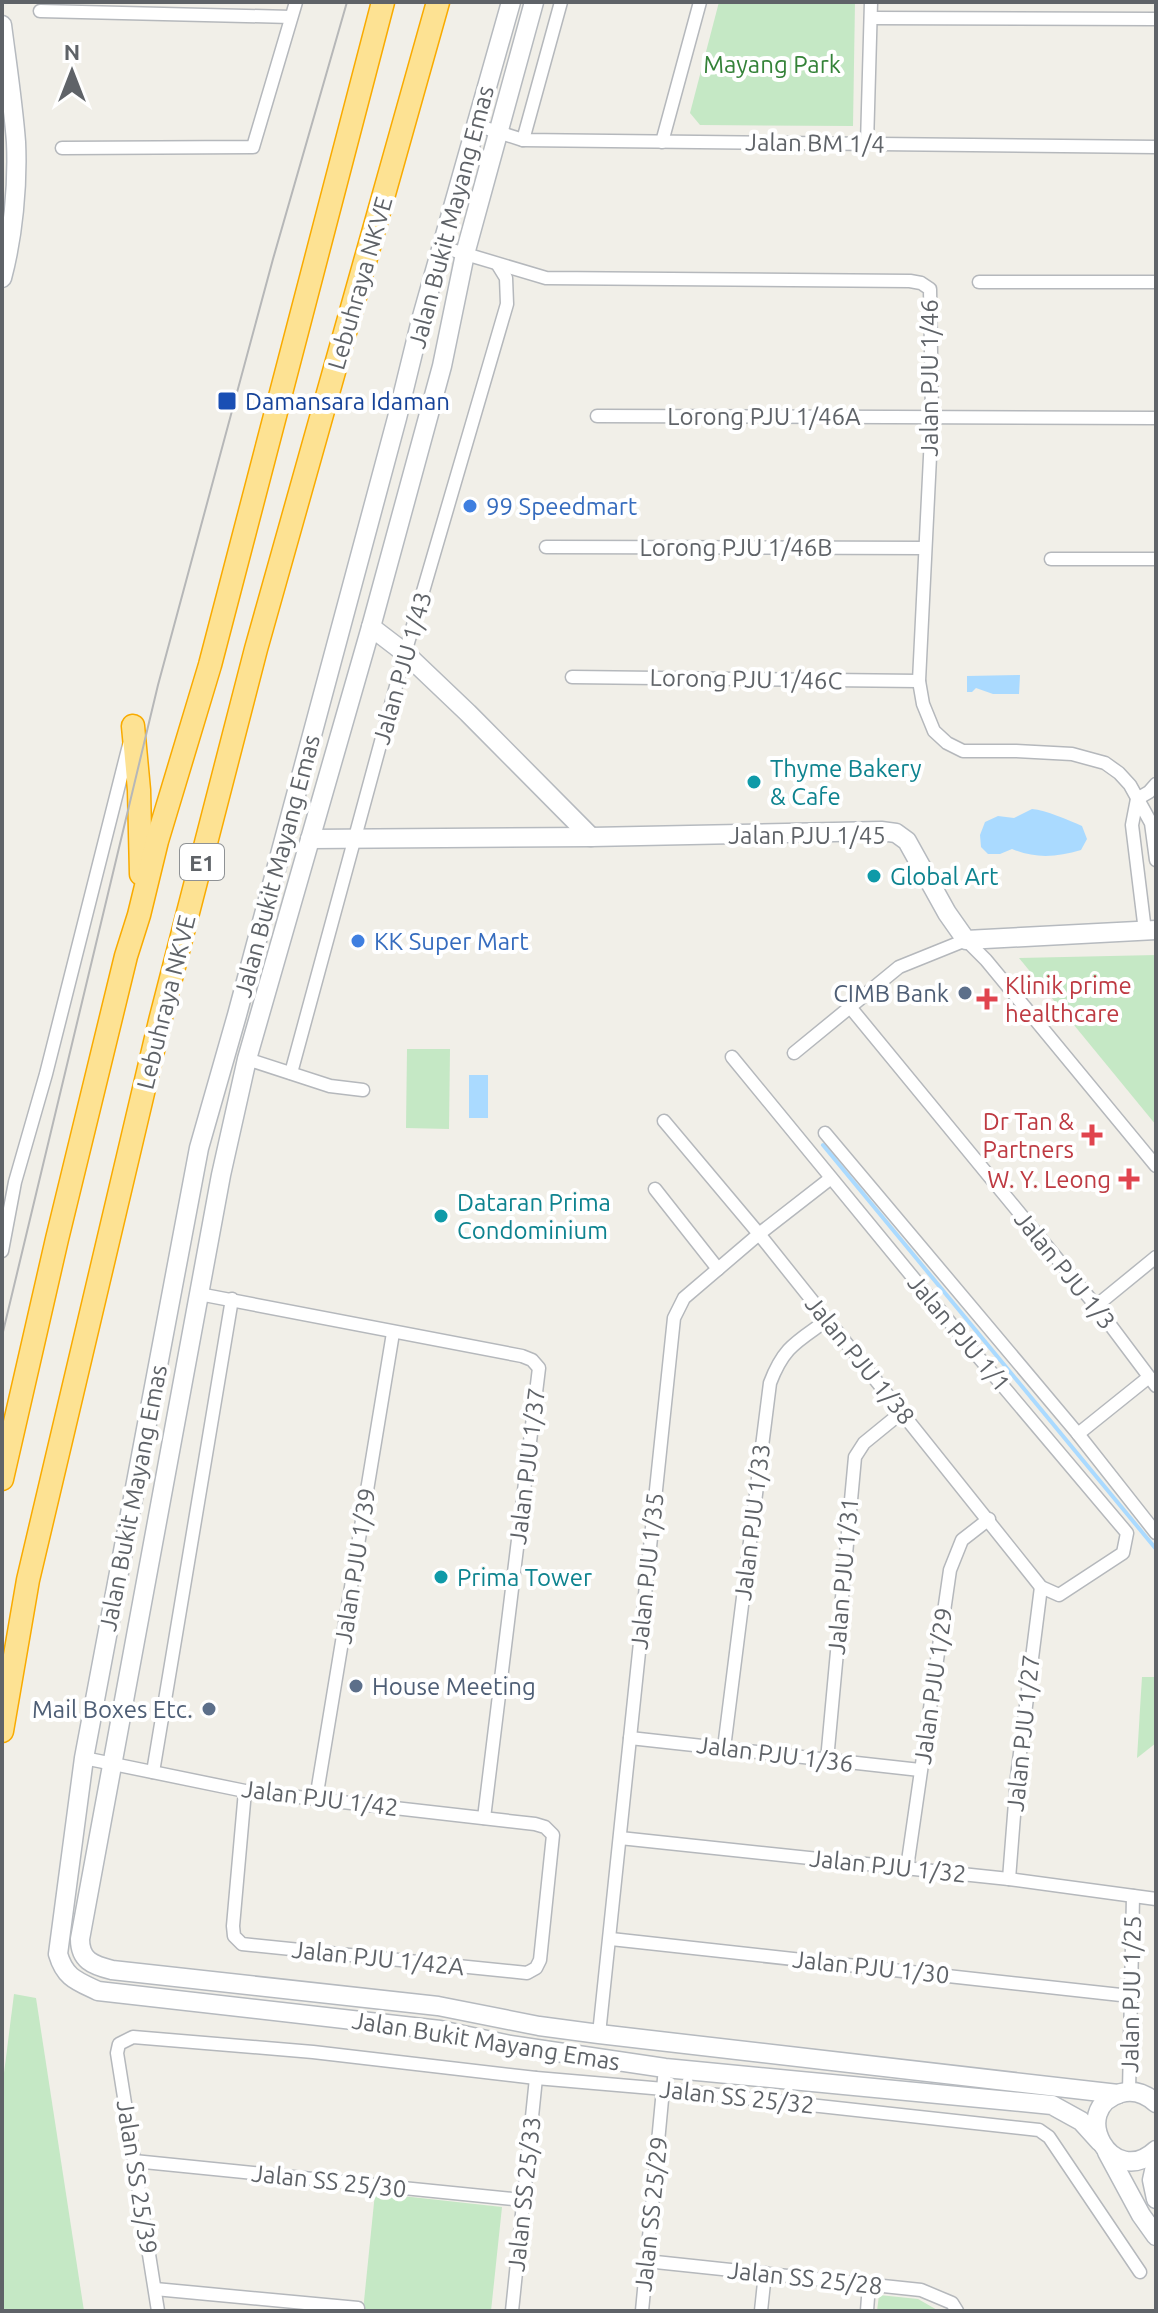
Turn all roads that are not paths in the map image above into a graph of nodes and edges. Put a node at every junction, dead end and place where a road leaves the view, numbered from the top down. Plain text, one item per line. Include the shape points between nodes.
1 (296, 2) edge
2 (383, 2) edge
3 (438, 2) edge
4 (511, 2) edge
5 (534, 2) edge
6 (561, 2) edge
7 (700, 2) edge
8 (871, 2) edge
9 (40, 11) dead end
10 (291, 17) junction
11 (871, 18) junction
12 (1156, 19) edge
13 (2, 25) edge
14 (476, 125) junction
15 (498, 132) junction
16 (523, 140) junction
17 (662, 142) junction
18 (867, 144) junction
19 (1156, 147) edge
20 (62, 148) dead end
21 (442, 247) junction
22 (465, 254) junction
23 (498, 265) junction
24 (2, 278) edge
25 (979, 282) dead end
26 (1156, 282) edge
27 (597, 416) dead end
28 (932, 416) junction
29 (1156, 418) edge
30 (546, 547) dead end
31 (925, 548) junction
32 (1051, 559) dead end
33 (1156, 559) edge
34 (371, 627) junction
35 (405, 653) junction
36 (572, 677) dead end
37 (919, 681) junction
38 (133, 726) joint
39 (1154, 791) edge
40 (1137, 799) junction
41 (591, 837) junction
42 (310, 839) junction
43 (354, 839) junction
44 (1156, 860) edge
45 (139, 915) junction
46 (1150, 930) edge
47 (966, 940) junction
48 (850, 1007) junction
49 (237, 1015) junction
50 (794, 1053) dead end
51 (732, 1057) dead end
52 (247, 1059) junction
53 (291, 1073) junction
54 (363, 1090) dead end
55 (664, 1121) dead end
56 (825, 1133) dead end
57 (199, 1148) junction
58 (1156, 1166) edge
59 (831, 1178) junction
60 (655, 1189) dead end
61 (759, 1234) junction
62 (2, 1251) edge
63 (1156, 1257) edge
64 (718, 1269) junction
65 (199, 1294) junction
66 (232, 1299) junction
67 (1096, 1306) junction
68 (827, 1320) junction
69 (165, 1326) junction
70 (393, 1333) junction
71 (1152, 1382) edge
72 (902, 1412) junction
73 (1078, 1434) junction
74 (2, 1479) edge
75 (989, 1519) junction
76 (1156, 1533) edge
77 (1041, 1587) junction
78 (1059, 1595) joint
79 (2, 1731) edge
80 (630, 1738) junction
81 (724, 1748) junction
82 (84, 1758) junction
83 (827, 1760) junction
84 (112, 1763) junction
85 (920, 1770) junction
86 (153, 1772) junction
87 (245, 1791) junction
88 (316, 1799) junction
89 (484, 1818) junction
90 (553, 1835) joint
91 (620, 1838) junction
92 (907, 1868) junction
93 (1009, 1879) junction
94 (1133, 1896) junction
95 (1156, 1899) edge
96 (611, 1939) junction
97 (1130, 1996) junction
98 (599, 2034) junction
99 (119, 2044) joint
100 (665, 2068) junction
101 (536, 2078) junction
102 (664, 2089) junction
103 (1124, 2093) junction
104 (1156, 2102) edge
105 (1103, 2146) junction
106 (1156, 2150) edge
107 (134, 2161) junction
108 (1156, 2162) edge
109 (1156, 2199) edge
110 (523, 2200) junction
111 (1154, 2233) edge
112 (646, 2261) junction
113 (1140, 2272) dead end
114 (765, 2273) junction
115 (869, 2284) junction
116 (155, 2289) junction
117 (358, 2308) dead end
118 (158, 2311) edge
119 (512, 2311) edge
120 (642, 2311) edge
121 (761, 2311) edge
122 (867, 2311) edge
123 (957, 2311) edge

1 - 10 street
2 - 45 highway, Lebuhraya NKVE / E1 via 210,665
3 - 79 highway, Lebuhraya NKVE / E1 via 256,649 160,1021 28,1580
4 - 14 main road, Jalan Bukit Mayang Emas
5 - 15 main road, Jalan Bukit Mayang Emas
6 - 16 street
7 - 17 street
8 - 11 street
9 - 10 street
10 - 20 street via 253,147
11 - 12 street
11 - 18 street
13 - 24 main road via 16,144
14 - 15 street, Jalan BM 1/4
14 - 21 main road, Jalan Bukit Mayang Emas
15 - 16 street, Jalan BM 1/4
15 - 22 main road, Jalan Bukit Mayang Emas
16 - 17 street, Jalan BM 1/4
17 - 18 street, Jalan BM 1/4
18 - 19 street, Jalan BM 1/4
21 - 22 street, Jalan PJU 1/46
21 - 49 main road, Jalan Bukit Mayang Emas
22 - 23 street, Jalan PJU 1/46
22 - 34 main road, Jalan Bukit Mayang Emas via 442,366
23 - 28 street, Jalan PJU 1/46 via 546,278 921,283 930,289
23 - 35 street, Jalan PJU 1/43 via 506,278 507,304
25 - 26 street
27 - 28 street, Lorong PJU 1/46A
28 - 29 street, Lorong PJU 1/46A
28 - 31 street, Jalan PJU 1/46
30 - 31 street, Lorong PJU 1/46B
31 - 37 street, Jalan PJU 1/46
32 - 33 street
34 - 35 main road
34 - 42 main road, Jalan Bukit Mayang Emas
35 - 41 main road
35 - 43 street, Jalan PJU 1/43
36 - 37 street, Lorong PJU 1/46C
37 - 40 street, Jalan PJU 1/46 via 934,731 947,743 963,751 1072,754 1105,763 1130,785
38 - 45 highway via 142,860
38 - 62 street via 15,1182
39 - 40 street
40 - 44 street, Jalan PJU 1/46 via 1151,823
40 - 46 street via 1132,825
41 - 43 main road, Jalan PJU 1/45
41 - 47 main road, Jalan PJU 1/45 via 896,833 907,841
42 - 43 main road, Jalan PJU 1/45
42 - 52 main road, Jalan Bukit Mayang Emas
43 - 53 street, Jalan PJU 1/43
45 - 74 highway, Lebuhraya NKVE / E1 via 110,1017
46 - 47 main road
47 - 48 street via 899,967
47 - 58 street
48 - 50 street
48 - 67 street, Jalan PJU 1/3
49 - 52 main road via 237,1041
49 - 57 main road, Jalan Bukit Mayang Emas
51 - 59 street, Jalan PJU 1/1
52 - 53 street
52 - 57 main road via 232,1072
52 - 65 main road, Jalan Bukit Mayang Emas
53 - 54 street
55 - 61 street, Jalan PJU 1/38
56 - 73 street, Jalan PJU 1/1
57 - 69 main road, Jalan Bukit Mayang Emas
59 - 61 street, Jalan PJU 1/35
59 - 78 street, Jalan PJU 1/1 via 1127,1533 1123,1553
60 - 64 street
61 - 64 street, Jalan PJU 1/35
61 - 68 street, Jalan PJU 1/38
63 - 67 street
64 - 80 street, Jalan PJU 1/35 via 684,1298 674,1318
65 - 66 street, Jalan PJU 1/37
65 - 69 main road via 179,1303
65 - 84 main road, Jalan Bukit Mayang Emas
66 - 70 street, Jalan PJU 1/37
66 - 86 street
67 - 71 street, Jalan PJU 1/3
68 - 72 street, Jalan PJU 1/38
68 - 81 street, Jalan PJU 1/33 via 789,1348 770,1383
69 - 82 main road, Jalan Bukit Mayang Emas
70 - 88 street, Jalan PJU 1/39
70 - 89 street, Jalan PJU 1/37 via 522,1356 539,1368
71 - 73 street
72 - 75 street, Jalan PJU 1/38
72 - 83 street, Jalan PJU 1/31 via 855,1457
73 - 76 street, Jalan PJU 1/1
75 - 77 street, Jalan PJU 1/38
75 - 85 street, Jalan PJU 1/29 via 962,1540 950,1570
77 - 78 street, Jalan PJU 1/38
77 - 93 street, Jalan PJU 1/27
80 - 81 street, Jalan PJU 1/36
80 - 91 street, Jalan PJU 1/35
81 - 83 street, Jalan PJU 1/36
82 - 84 street, Jalan PJU 1/42
82 - 100 main road, Jalan Bukit Mayang Emas via 58,1954 71,1978 98,1991 440,2030
83 - 85 street, Jalan PJU 1/36
84 - 86 street, Jalan PJU 1/42
84 - 98 main road, Jalan Bukit Mayang Emas via 80,1939 80,1950 96,1966 438,2006
85 - 92 street, Jalan PJU 1/29
86 - 87 street, Jalan PJU 1/42
87 - 88 street, Jalan PJU 1/42
87 - 90 street, Jalan PJU 1/42A via 233,1926 242,1944 527,1973 540,1960
88 - 89 street, Jalan PJU 1/42
89 - 90 street, Jalan PJU 1/42 via 535,1824
91 - 92 street, Jalan PJU 1/32
91 - 96 street, Jalan PJU 1/35
92 - 93 street, Jalan PJU 1/32
93 - 94 street, Jalan PJU 1/32
94 - 95 street, Jalan PJU 1/32
94 - 97 street, Jalan PJU 1/25
96 - 97 street, Jalan PJU 1/30
96 - 98 street, Jalan PJU 1/35
97 - 103 street, Jalan PJU 1/25
98 - 103 main road, Jalan Bukit Mayang Emas
99 - 101 street, Jalan SS 25/32 via 133,2037 163,2039
99 - 107 street, Jalan SS 25/39
100 - 102 street, Jalan SS 25/29
100 - 105 main road, Jalan Bukit Mayang Emas via 1052,2105 1081,2121
101 - 102 street, Jalan SS 25/32
101 - 110 street, Jalan SS 25/33
102 - 112 street, Jalan SS 25/29
102 - 113 street, Jalan SS 25/32 via 1039,2130 1049,2137
103 - 104 main road, Jalan Bukit Mayang Emas via 1139,2092
103 - 105 main road via 1100,2109 1096,2131
105 - 106 main road via 1133,2161
105 - 111 main road
107 - 110 street, Jalan SS 25/30
107 - 116 street, Jalan SS 25/39
108 - 109 main road
110 - 119 street, Jalan SS 25/33
112 - 114 street, Jalan SS 25/28
112 - 120 street, Jalan SS 25/29
114 - 115 street, Jalan SS 25/28
114 - 121 street
115 - 122 street
115 - 123 street, Jalan SS 25/28 via 921,2290 952,2303
116 - 117 street
116 - 118 street, Jalan SS 25/39

